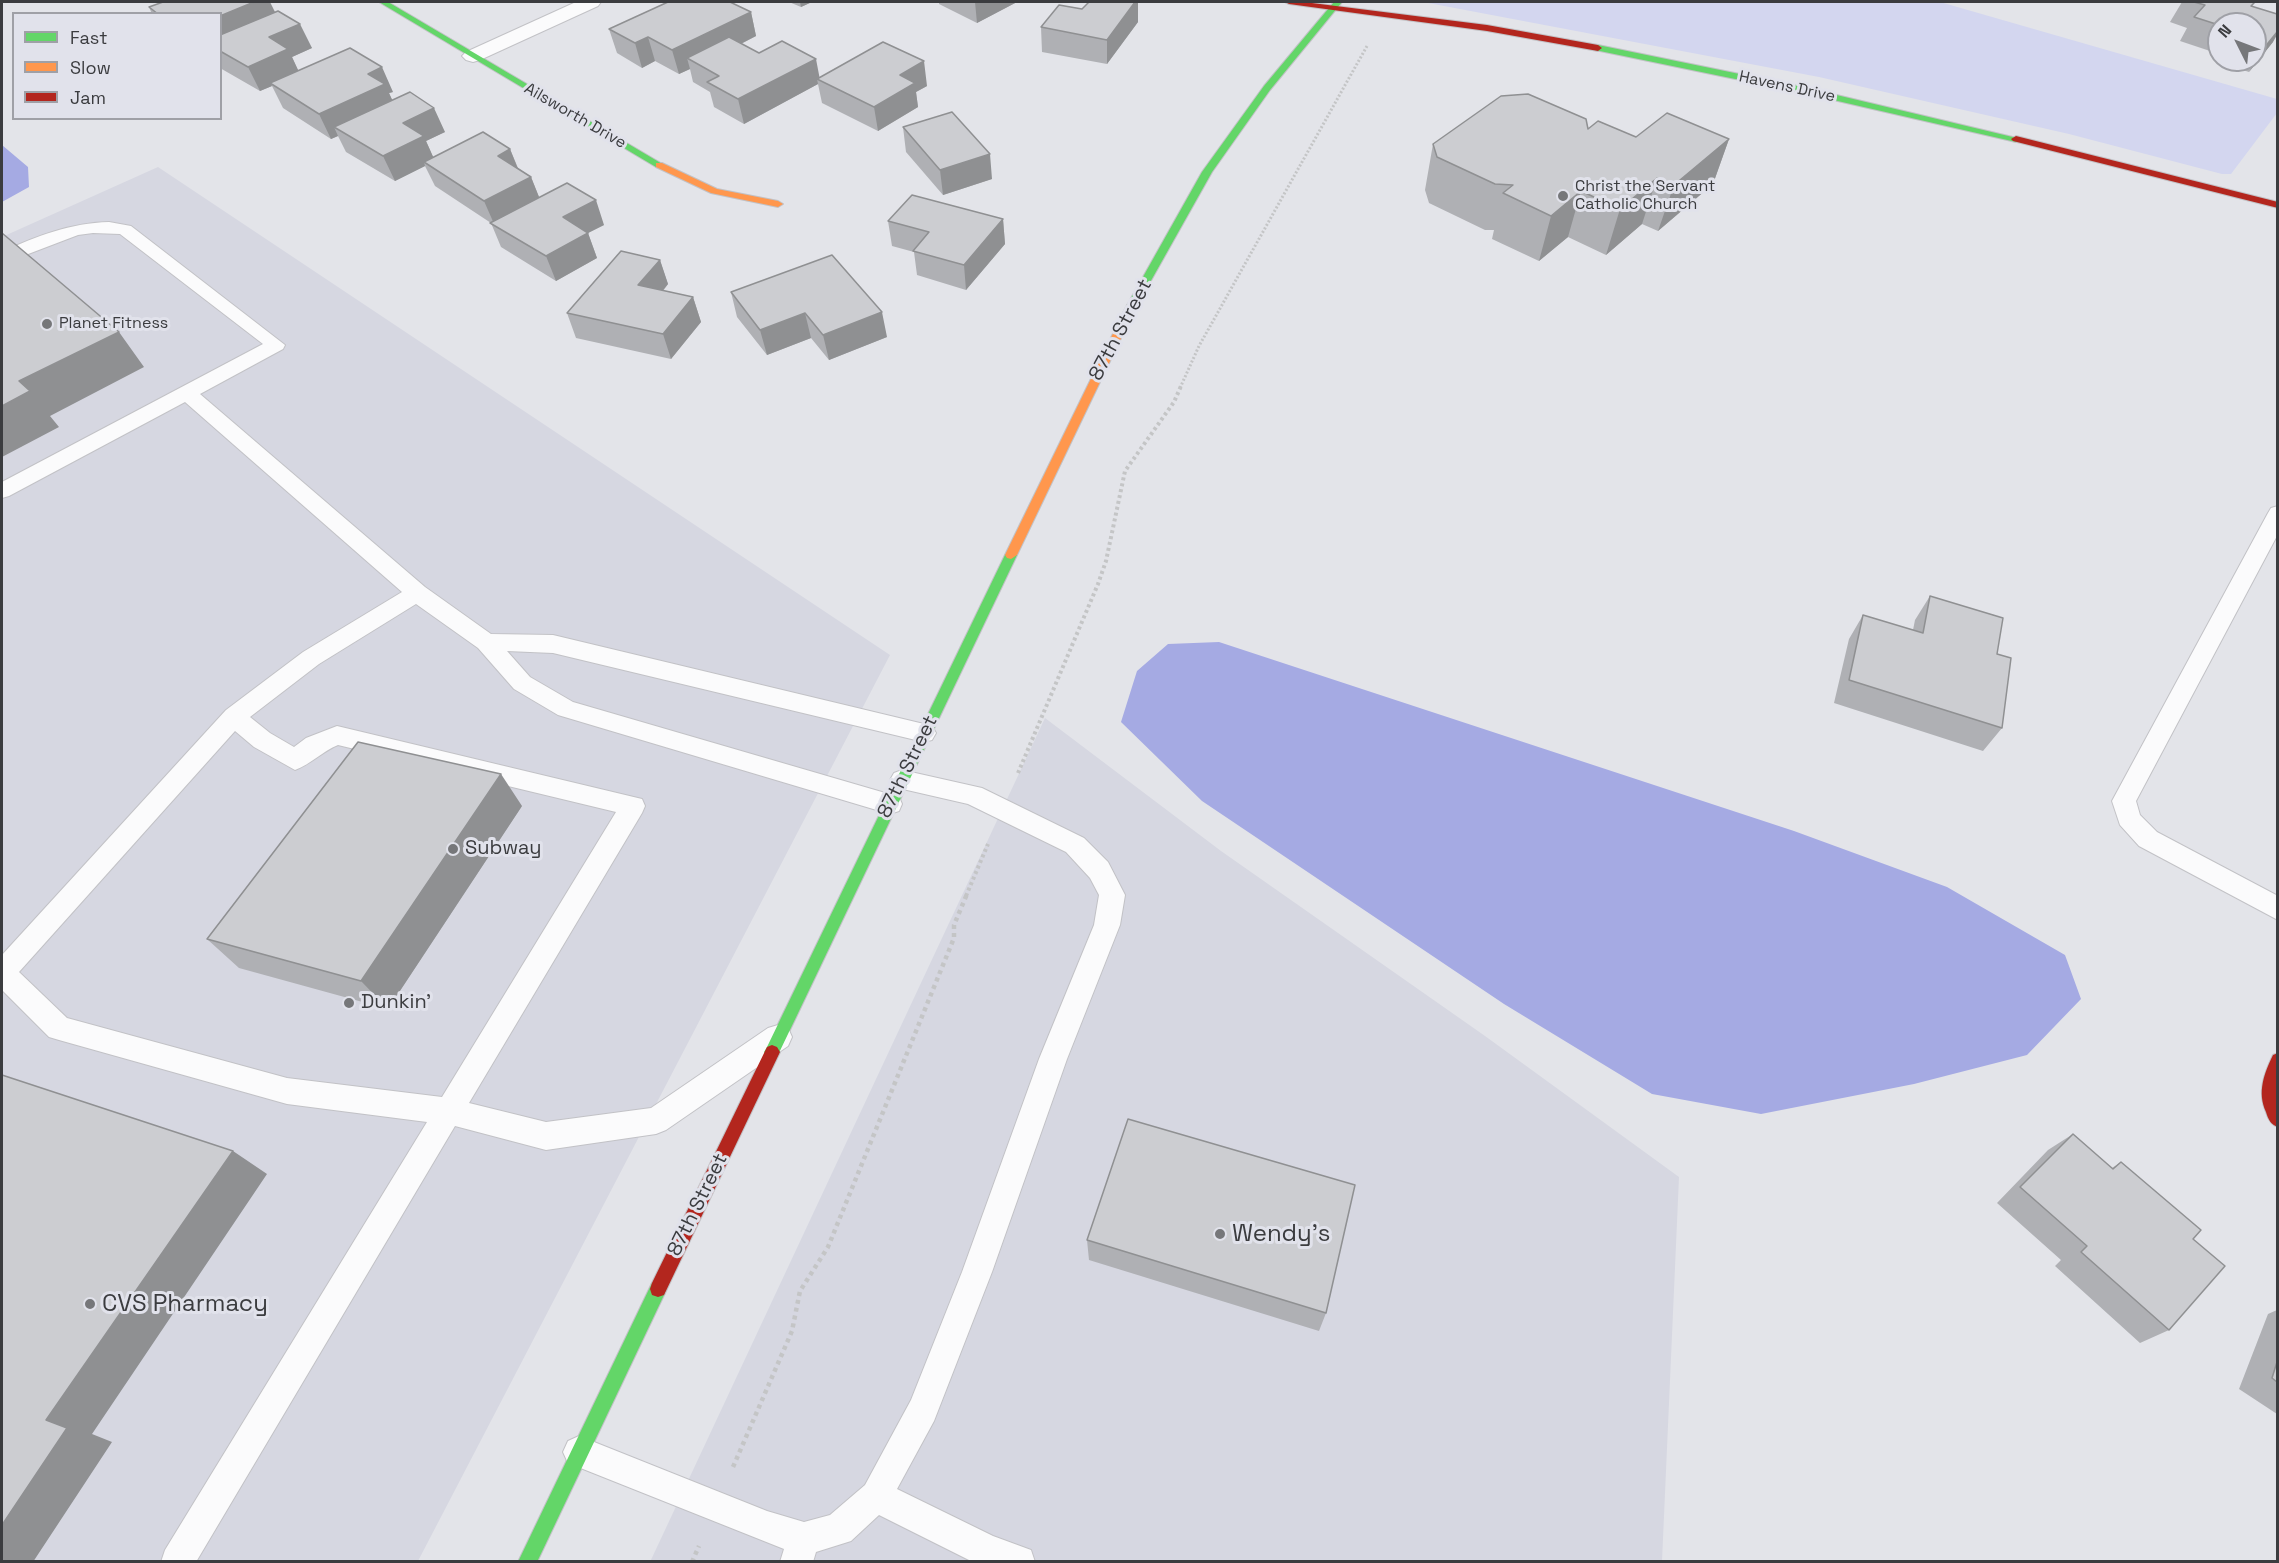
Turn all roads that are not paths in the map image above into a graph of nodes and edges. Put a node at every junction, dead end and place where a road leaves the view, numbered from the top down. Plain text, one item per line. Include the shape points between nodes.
1 (383, 2) edge
2 (591, 2) edge
3 (1289, 2) edge
4 (1335, 5) edge
5 (472, 56) junction
6 (778, 204) dead end
7 (2277, 205) edge
8 (2, 259) edge
9 (187, 393) junction
10 (2, 491) edge
11 (2277, 513) edge
12 (417, 592) junction
13 (486, 642) junction
14 (234, 717) junction
15 (924, 733) junction
16 (896, 792) junction
17 (2277, 909) edge
18 (2, 973) edge
19 (778, 1037) junction
20 (2277, 1060) edge
21 (448, 1111) junction
22 (2274, 1116) edge
23 (579, 1452) junction
24 (876, 1496) junction
25 (800, 1550) edge
26 (991, 1556) edge
27 (177, 1562) edge
28 (527, 1562) edge
29 (1019, 1562) edge

1 - 5 street, Ailsworth Drive
2 - 5 street
3 - 4 street, Havens Drive
4 - 7 street, Havens Drive via 1513,33 1807,91 2006,136
4 - 15 street, 87th Street via 1267,88 1208,172 1123,321
5 - 6 street, Ailsworth Drive via 675,174 714,191
8 - 9 lane via 40,241 77,230 107,226 125,230 276,345
9 - 10 lane
9 - 12 lane
11 - 17 lane via 2124,801 2124,813 2148,839
12 - 13 lane
12 - 14 lane via 311,658
13 - 15 lane via 553,644
13 - 16 lane via 522,683 566,709
14 - 18 lane
14 - 21 lane via 295,760 314,745 337,735 633,806
15 - 16 street, 87th Street
16 - 19 street, 87th Street
16 - 24 lane via 973,795 1076,845 1099,870 1112,895 1107,925 923,1410
18 - 21 lane via 59,1028 287,1091
19 - 21 lane via 656,1121 546,1136
19 - 23 street, 87th Street
20 - 22 street via 2267,1089
21 - 27 lane
23 - 25 lane via 767,1527
23 - 28 street, 87th Street
24 - 25 lane via 839,1529
24 - 26 lane
26 - 29 lane

